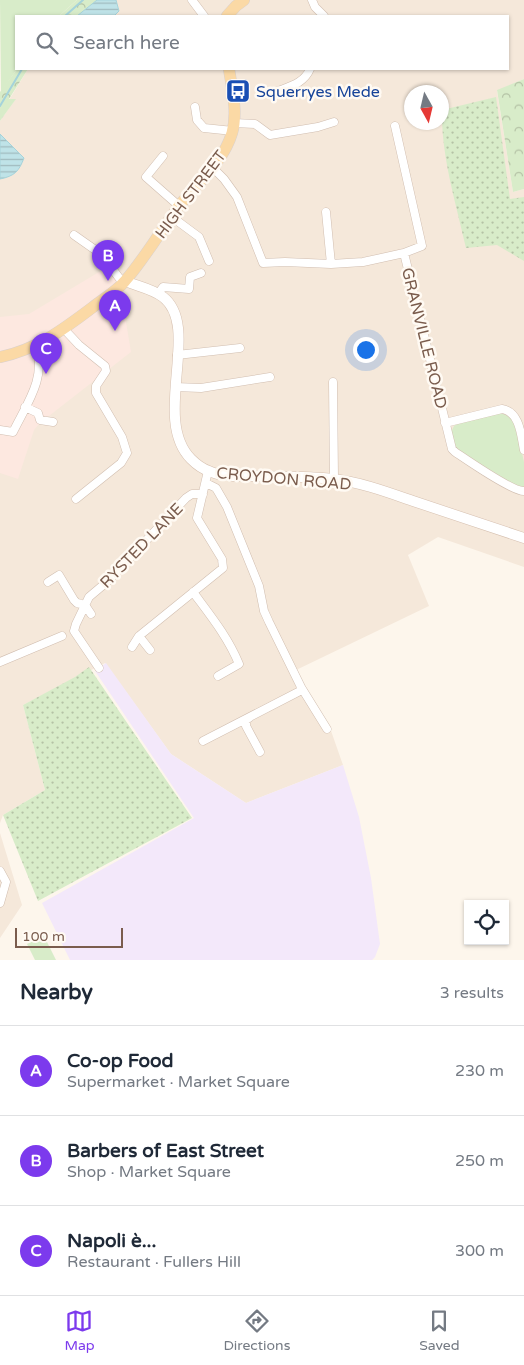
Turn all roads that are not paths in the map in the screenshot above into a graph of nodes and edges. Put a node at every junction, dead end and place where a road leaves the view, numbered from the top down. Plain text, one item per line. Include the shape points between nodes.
1 (192, 0) edge
2 (244, 0) edge
3 (312, 0) edge
4 (203, 15) edge
5 (229, 15) edge
6 (323, 15) edge
7 (229, 70) edge
8 (309, 70) edge
9 (278, 91) dead end
10 (195, 107) dead end
11 (334, 122) dead end
12 (395, 126) dead end
13 (234, 127) junction
14 (163, 156) dead end
15 (213, 168) junction
16 (179, 206) junction
17 (326, 212) dead end
18 (172, 217) junction
19 (74, 235) dead end
20 (404, 253) junction
21 (209, 261) dead end
22 (331, 264) junction
23 (201, 273) dead end
24 (124, 282) junction
25 (158, 294) junction
26 (64, 329) junction
27 (36, 346) junction
28 (240, 348) dead end
29 (177, 355) junction
30 (0, 357) edge
31 (333, 382) dead end
32 (175, 387) junction
33 (264, 388) dead end
34 (25, 407) junction
35 (53, 422) dead end
36 (445, 423) junction
37 (0, 430) edge
38 (524, 450) edge
39 (208, 471) junction
40 (334, 479) junction
41 (206, 483) junction
42 (524, 491) edge
43 (203, 494) junction
44 (76, 499) dead end
45 (524, 538) edge
46 (48, 582) dead end
47 (193, 592) junction
48 (85, 605) junction
49 (91, 614) dead end
50 (62, 636) dead end
51 (139, 636) junction
52 (132, 647) dead end
53 (150, 650) dead end
54 (0, 662) edge
55 (98, 668) dead end
56 (218, 676) dead end
57 (301, 687) junction
58 (249, 718) junction
59 (327, 729) dead end
60 (203, 741) dead end
61 (260, 752) dead end
62 (0, 871) edge
63 (0, 903) edge

1 - 4 street
2 - 5 main road
3 - 6 street
7 - 13 main road, HIGH STREET
8 - 9 street via 297,84
10 - 13 street via 197,120 204,128
11 - 13 street via 270,135 255,124
12 - 20 street via 422,246
13 - 15 main road, HIGH STREET via 226,149
14 - 16 street via 146,177
15 - 16 main road, HIGH STREET
15 - 22 street via 237,197 263,263
16 - 18 main road, HIGH STREET
17 - 22 street
18 - 21 street via 199,237
18 - 24 main road, HIGH STREET
19 - 24 street via 101,254
20 - 22 street via 378,260
20 - 36 street, GRANVILLE ROAD
23 - 25 street via 190,276 189,289 163,287
24 - 25 main road, CROYDON ROAD
24 - 26 main road, HIGH STREET
25 - 29 main road, CROYDON ROAD via 171,305 178,321
26 - 27 main road, HIGH STREET
26 - 44 street via 105,366 106,371 96,386 96,392 122,437 127,453 121,463
27 - 30 main road, HIGH STREET
27 - 34 street via 40,362 33,394
28 - 29 street
29 - 32 main road, CROYDON ROAD
31 - 40 street
32 - 33 street via 202,388 266,378
32 - 39 main road, CROYDON ROAD via 180,443 191,459
34 - 35 street via 38,412 40,420
34 - 37 street via 14,432
36 - 38 street, GRANVILLE ROAD via 507,410 517,421
36 - 42 street, GRANVILLE ROAD via 455,452 513,488
39 - 40 main road, CROYDON ROAD via 221,475
39 - 41 street
40 - 45 main road, CROYDON ROAD via 369,486
41 - 43 street
41 - 57 street via 216,488 227,507 259,586 264,611
43 - 47 street via 197,518 224,564 219,572
43 - 48 street, RYSTED LANE via 192,494 186,498
46 - 48 street via 59,576 74,600
47 - 51 street
47 - 56 street via 223,632 240,664
48 - 49 street
48 - 55 street, RYSTED LANE via 74,631
50 - 54 street
51 - 52 street
51 - 53 street
57 - 58 street via 300,691
57 - 59 street
58 - 60 street
58 - 61 street via 246,726
62 - 63 street via 6,882

